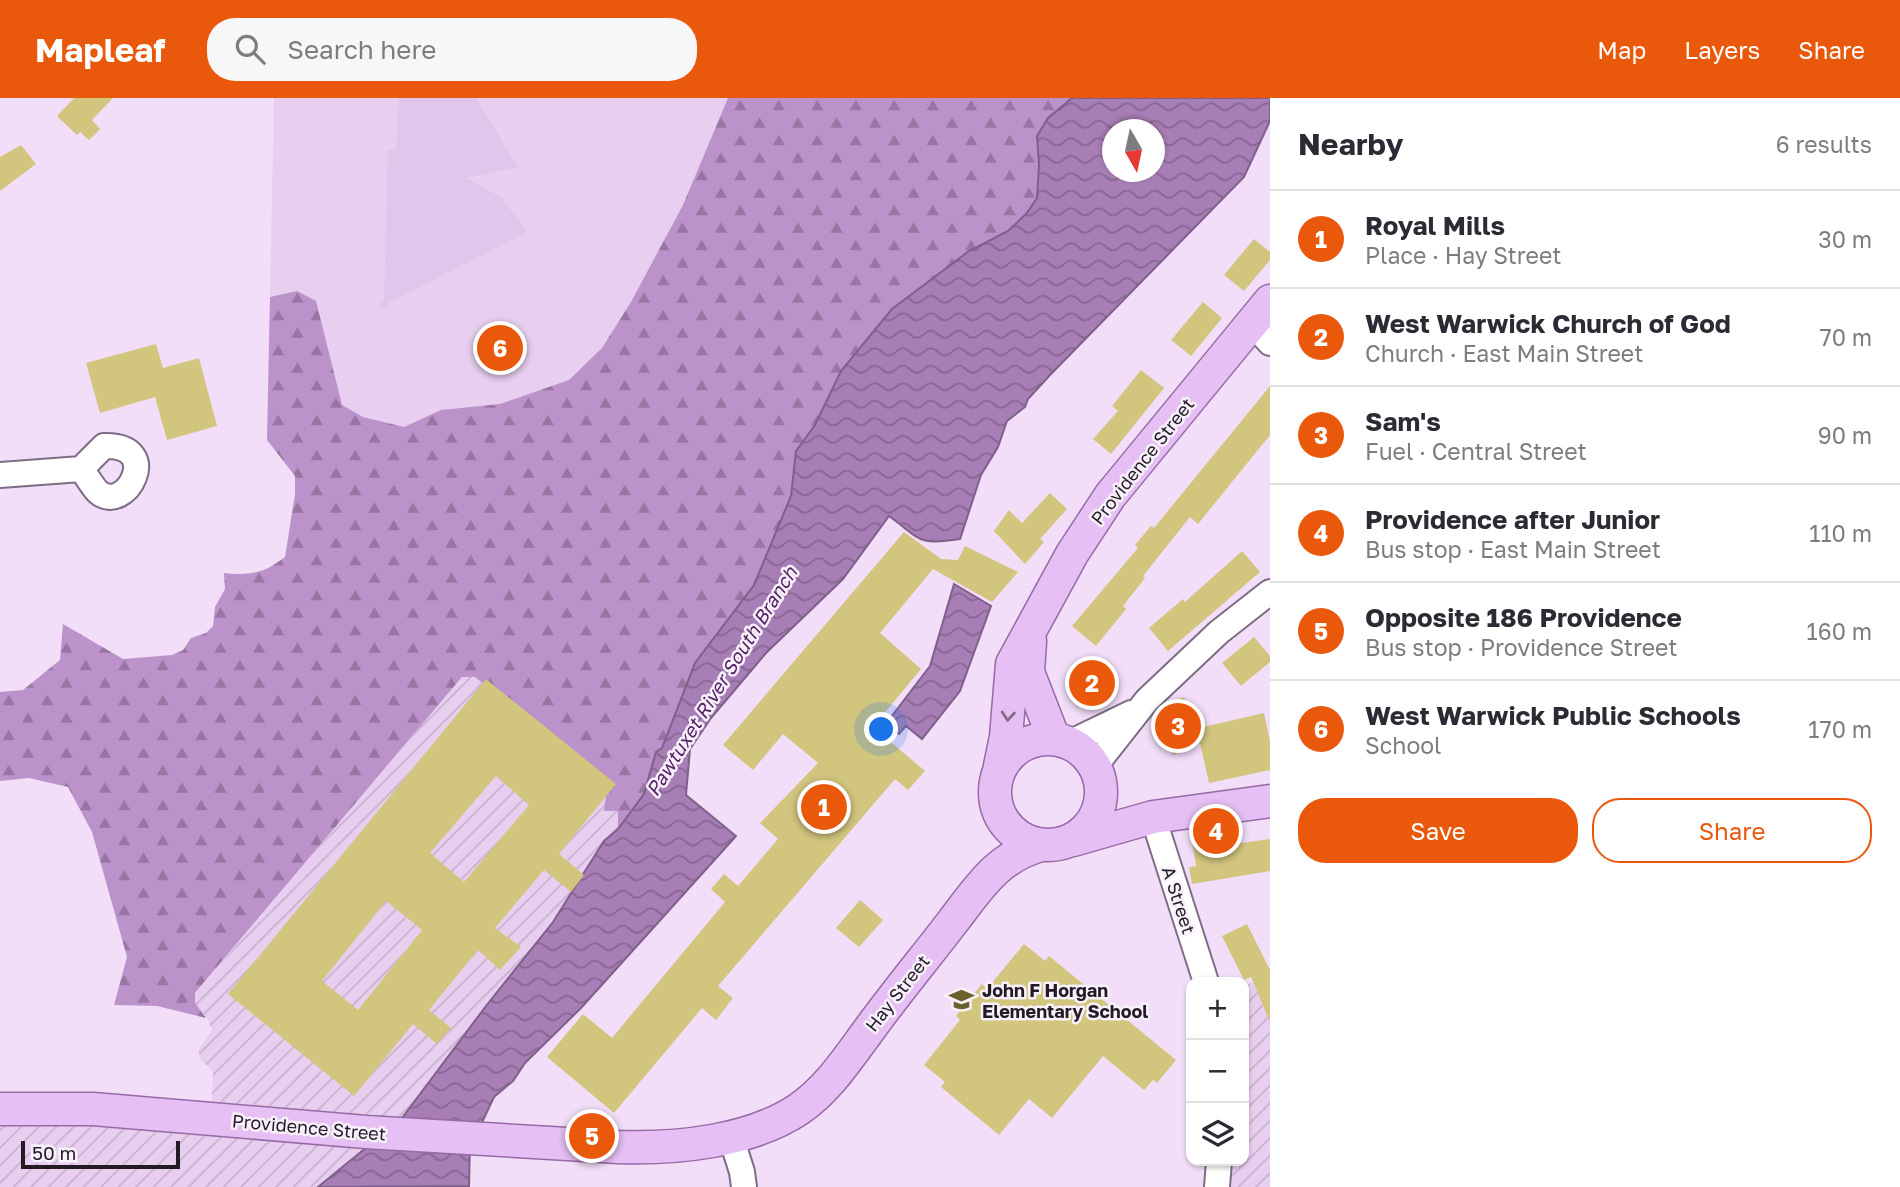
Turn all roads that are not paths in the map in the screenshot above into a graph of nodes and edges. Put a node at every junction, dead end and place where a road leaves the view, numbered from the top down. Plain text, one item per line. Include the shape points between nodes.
1 (1264, 322) edge
2 (81, 469) dead end
3 (0, 475) edge
4 (1270, 592) edge
5 (1031, 632) junction
6 (1138, 709) junction
7 (1062, 741) junction
8 (1000, 766) junction
9 (1098, 774) junction
10 (1270, 801) edge
11 (997, 809) junction
12 (1153, 817) junction
13 (1054, 843) junction
14 (991, 872) junction
15 (1204, 977) edge
16 (0, 1109) edge
17 (731, 1138) junction
18 (1219, 1166) edge
19 (744, 1187) edge
20 (1217, 1187) edge

1 - 5 main road, Providence Street via 1110,496 1072,554
2 - 3 street
4 - 6 street via 1219,632
5 - 7 main road, Providence Street via 1028,672
5 -> 8 main road, Providence Street via 1012,664
6 - 7 street
6 - 9 street
7 - 8 main road via 1038,739 1023,744
7 - 9 main road via 1084,752
8 - 11 main road via 995,780
9 - 12 main road via 1127,810
9 - 13 main road via 1101,800 1095,818 1084,832
10 - 12 main road
11 - 13 main road via 1003,822 1026,841
11 - 14 main road
12 - 13 main road
12 - 15 street, A Street
13 - 14 main road, Hay Street via 1023,850
14 - 17 main road, Hay Street via 837,1073 798,1110
16 - 17 main road, Providence Street via 93,1109 618,1147
17 - 19 street
18 - 20 street

